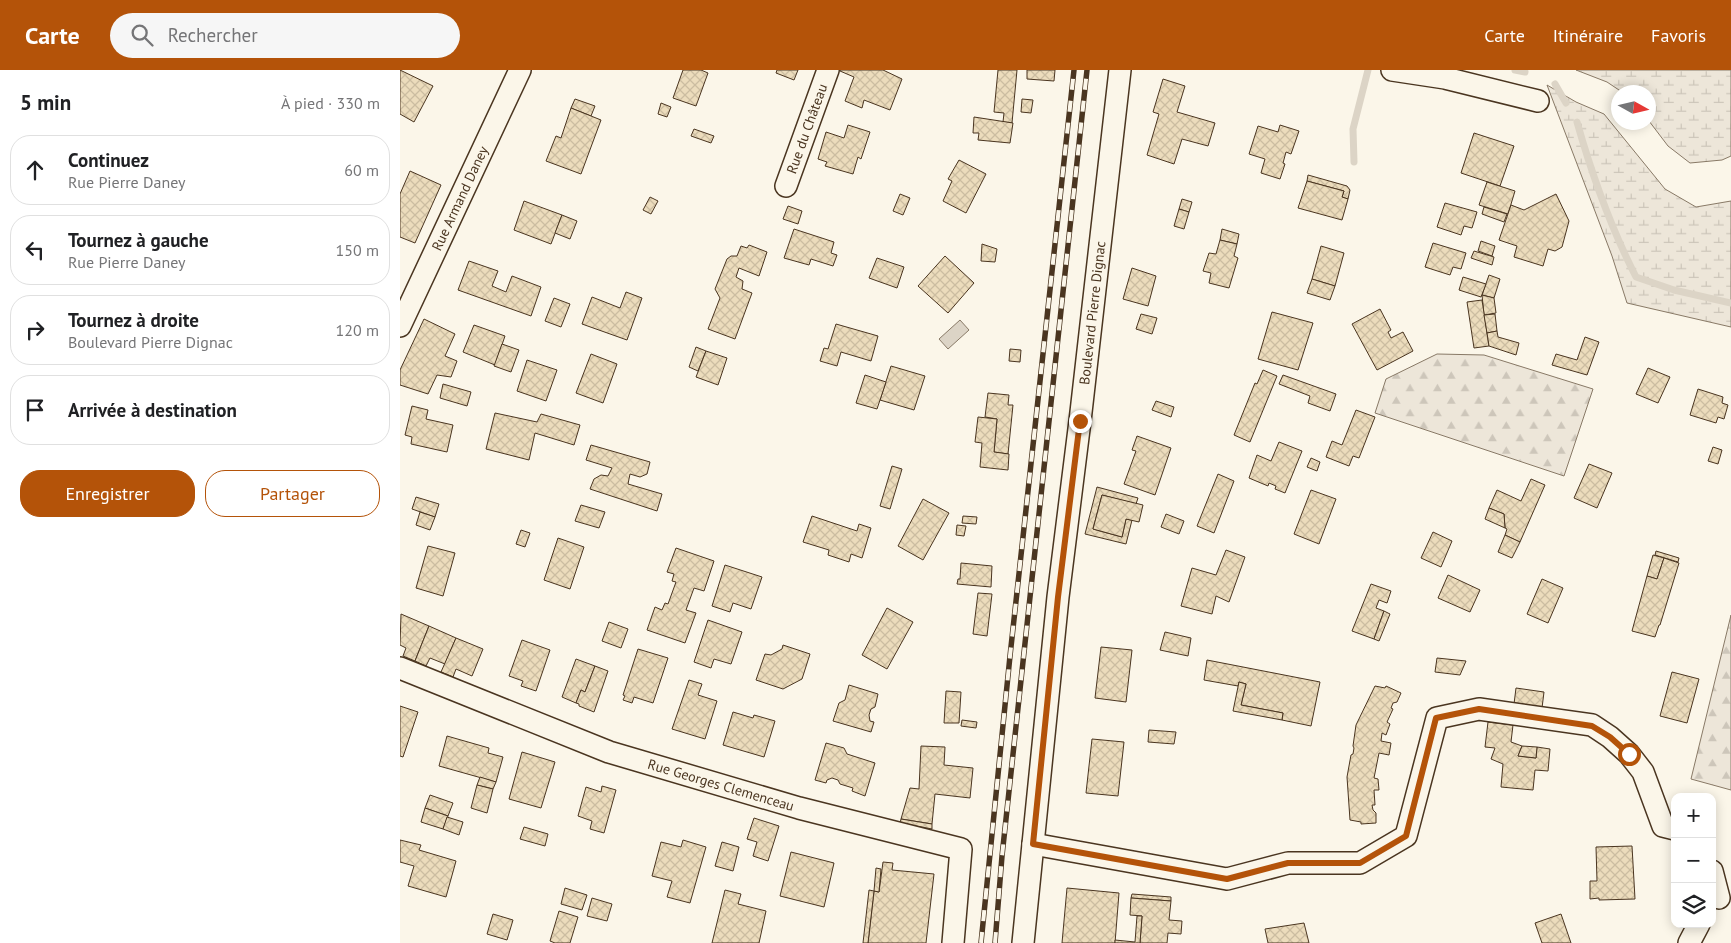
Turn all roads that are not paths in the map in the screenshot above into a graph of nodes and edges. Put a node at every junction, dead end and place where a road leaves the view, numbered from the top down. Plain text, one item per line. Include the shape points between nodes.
1 (520, 70) edge
2 (828, 70) edge
3 (1120, 70) edge
4 (1392, 70) edge
5 (1538, 101) dead end
6 (786, 186) dead end
7 (400, 326) edge
8 (400, 668) edge
9 (1671, 828) edge
10 (1033, 844) junction
11 (1715, 883) edge
12 (1719, 898) dead end
13 (1697, 928) edge
14 (953, 943) edge
15 (1023, 943) edge
16 (1689, 943) edge

1 - 7 street, Rue Armand Daney
2 - 6 street, Rue du Château
3 - 10 street, Boulevard Pierre Dignac via 1058,597
4 - 5 street via 1444,78
8 - 14 street, Rue Georges Clemenceau via 609,752 798,808 961,849
9 - 10 street via 1663,826 1643,772 1610,737 1592,726 1479,709 1436,718 1406,836 1360,863 1288,863 1227,879
10 - 15 street, Boulevard Pierre Dignac
11 - 12 street
13 - 16 street

